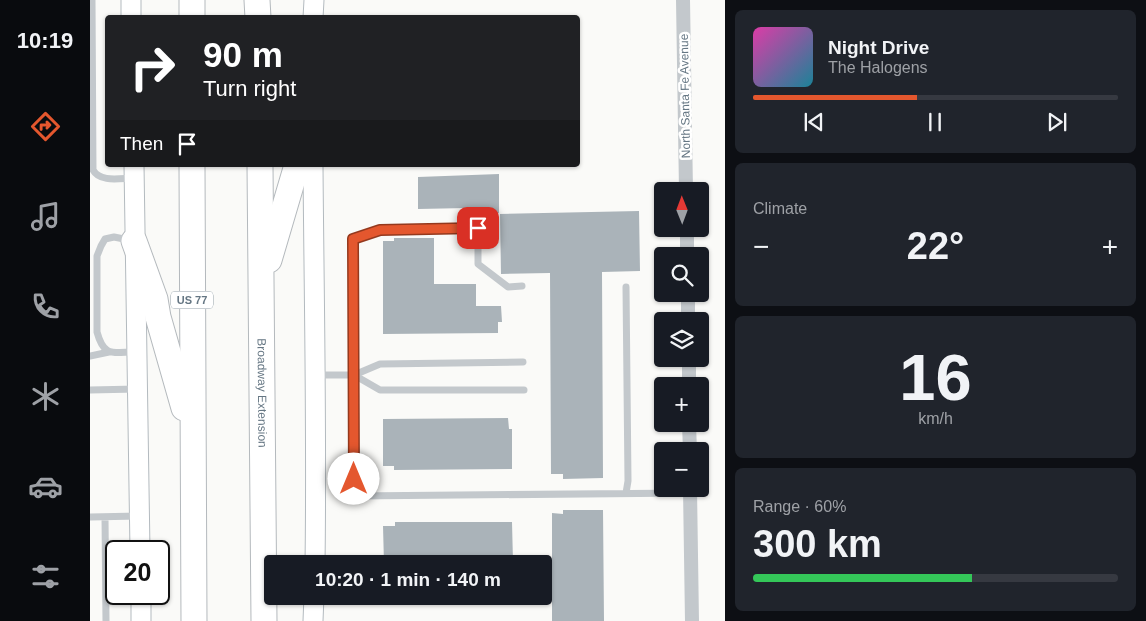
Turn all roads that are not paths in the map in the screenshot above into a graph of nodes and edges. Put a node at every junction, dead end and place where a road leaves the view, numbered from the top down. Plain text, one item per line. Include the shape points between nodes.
1 (92, 0) edge
2 (131, 0) edge
3 (192, 0) edge
4 (257, 0) edge
5 (314, 0) edge
6 (684, 0) edge
7 (132, 15) edge
8 (192, 15) edge
9 (258, 15) edge
10 (314, 15) edge
11 (192, 167) edge
12 (260, 167) edge
13 (295, 167) edge
14 (313, 167) edge
15 (134, 171) edge
16 (686, 182) edge
17 (134, 241) junction
18 (261, 286) junction
19 (522, 286) dead end
20 (626, 287) dead end
21 (109, 352) junction
22 (136, 352) junction
23 (90, 356) edge
24 (523, 362) dead end
25 (354, 375) junction
26 (315, 376) junction
27 (137, 389) junction
28 (90, 390) edge
29 (524, 390) dead end
30 (192, 436) junction
31 (654, 492) edge
32 (626, 493) junction
33 (690, 497) edge
34 (139, 516) junction
35 (90, 517) edge
36 (105, 517) junction
37 (140, 540) edge
38 (314, 555) edge
39 (141, 605) edge
40 (314, 605) edge
41 (106, 621) edge
42 (141, 621) edge
43 (194, 621) edge
44 (264, 621) edge
45 (313, 621) edge
46 (692, 621) edge

1 - 15 lane via 93,170 99,177 110,178
2 - 7 main road
3 - 8 highway
4 - 9 highway
5 - 10 main road
6 - 16 street, North Santa Fe Avenue
11 - 30 highway, US 77
12 - 18 highway, Broadway Extension
13 - 18 highway
14 - 26 main road
15 - 17 main road
17 - 21 lane via 105,238 97,256 97,332 104,349
17 - 22 main road
17 - 30 highway via 155,299
18 - 44 highway, Broadway Extension
19 - 25 lane via 508,286 478,264 478,228 380,230 353,239
20 - 32 lane
21 - 22 lane
21 - 23 lane
22 - 27 main road
24 - 25 lane via 380,364
25 - 26 lane
25 - 29 lane via 380,390
25 - 32 lane via 354,496
26 - 38 main road
27 - 28 lane
27 - 34 main road
30 - 43 highway, US 77
31 - 32 lane
33 - 46 street
34 - 36 lane
34 - 37 main road
35 - 36 lane
36 - 41 lane
39 - 42 main road
40 - 45 main road

